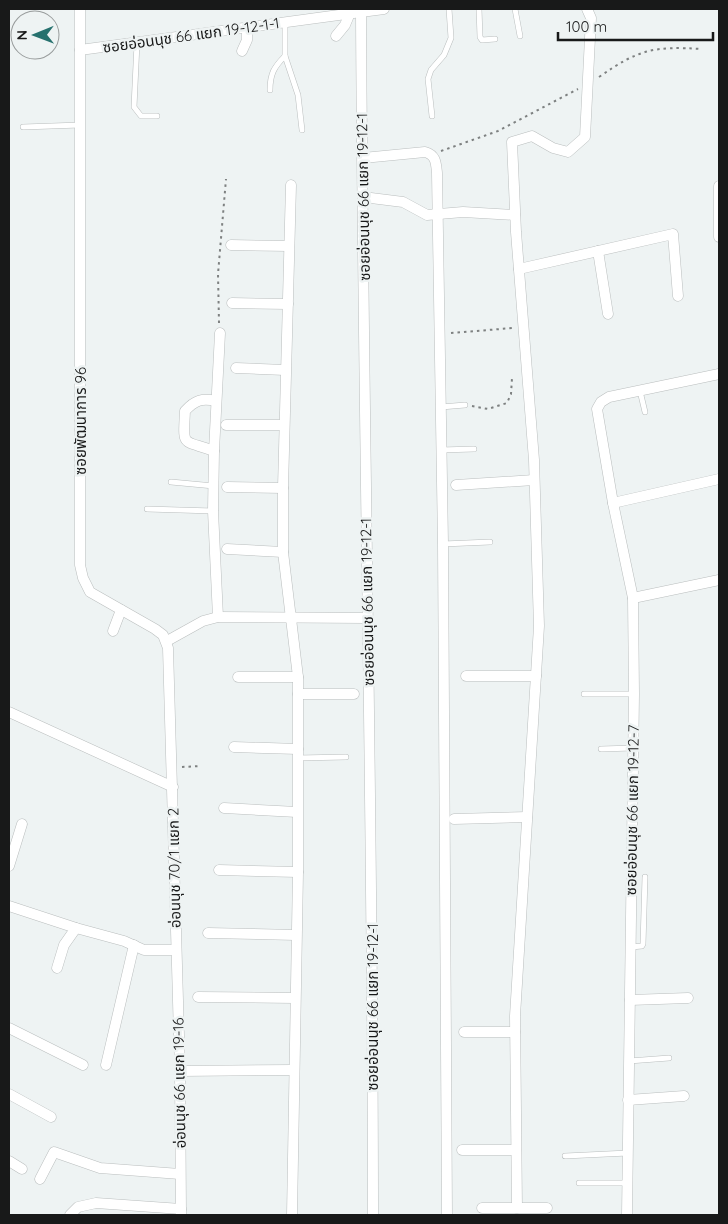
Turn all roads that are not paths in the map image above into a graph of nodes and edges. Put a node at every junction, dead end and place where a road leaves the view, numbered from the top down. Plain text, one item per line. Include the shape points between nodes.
1 (80, 9) edge
2 (384, 9) edge
3 (449, 9) edge
4 (479, 9) edge
5 (515, 9) edge
6 (587, 9) edge
7 (361, 12) junction
8 (350, 14) junction
9 (285, 22) junction
10 (247, 28) junction
11 (336, 36) dead end
12 (520, 36) dead end
13 (495, 39) dead end
14 (137, 43) junction
15 (80, 50) junction
16 (242, 50) dead end
17 (285, 56) junction
18 (270, 90) dead end
19 (157, 116) dead end
20 (432, 116) dead end
21 (80, 125) junction
22 (23, 127) dead end
23 (302, 130) dead end
24 (362, 152) junction
25 (291, 185) dead end
26 (719, 186) edge
27 (363, 197) junction
28 (437, 214) junction
29 (515, 214) junction
30 (719, 237) edge
31 (231, 245) dead end
32 (289, 246) junction
33 (598, 251) junction
34 (519, 270) junction
35 (678, 296) dead end
36 (232, 303) dead end
37 (288, 304) junction
38 (608, 314) dead end
39 (220, 333) road end
40 (236, 368) dead end
41 (285, 370) junction
42 (719, 374) edge
43 (640, 391) junction
44 (216, 401) junction
45 (465, 405) road end
46 (440, 407) junction
47 (644, 412) dead end
48 (226, 425) dead end
49 (283, 425) junction
50 (474, 449) dead end
51 (441, 450) junction
52 (214, 451) junction
53 (719, 479) edge
54 (534, 480) junction
55 (171, 482) dead end
56 (456, 485) dead end
57 (214, 486) junction
58 (227, 487) dead end
59 (283, 488) junction
60 (613, 503) junction
61 (147, 509) dead end
62 (213, 510) junction
63 (490, 542) dead end
64 (443, 544) junction
65 (227, 549) dead end
66 (283, 552) junction
67 (719, 580) edge
68 (633, 598) junction
69 (121, 610) junction
70 (290, 616) junction
71 (218, 617) junction
72 (366, 618) junction
73 (113, 630) dead end
74 (167, 641) junction
75 (466, 676) dead end
76 (536, 676) junction
77 (238, 677) dead end
78 (298, 677) junction
79 (298, 694) junction
80 (354, 694) dead end
81 (584, 694) dead end
82 (634, 694) junction
83 (9, 712) edge
84 (234, 747) dead end
85 (633, 748) junction
86 (601, 749) dead end
87 (298, 753) junction
88 (346, 757) dead end
89 (173, 787) junction
90 (224, 808) dead end
91 (297, 812) junction
92 (527, 817) junction
93 (454, 819) dead end
94 (22, 824) dead end
95 (12, 841) edge
96 (9, 866) edge
97 (219, 870) dead end
98 (298, 872) junction
99 (645, 877) dead end
100 (9, 906) edge
101 (76, 928) junction
102 (208, 933) dead end
103 (296, 935) junction
104 (134, 945) junction
105 (630, 947) junction
106 (175, 950) junction
107 (57, 968) dead end
108 (198, 996) dead end
109 (296, 998) junction
110 (688, 998) dead end
111 (630, 1000) junction
112 (9, 1028) edge
113 (464, 1032) dead end
114 (515, 1032) junction
115 (669, 1058) dead end
116 (629, 1061) junction
117 (83, 1065) dead end
118 (106, 1065) dead end
119 (180, 1070) junction
120 (294, 1070) junction
121 (9, 1094) edge
122 (684, 1096) dead end
123 (628, 1100) junction
124 (51, 1117) dead end
125 (462, 1150) dead end
126 (516, 1150) junction
127 (628, 1153) junction
128 (565, 1156) dead end
129 (9, 1161) edge
130 (22, 1168) dead end
131 (180, 1174) junction
132 (40, 1179) dead end
133 (627, 1182) junction
134 (579, 1183) dead end
135 (482, 1208) dead end
136 (517, 1208) junction
137 (547, 1208) dead end
138 (181, 1212) edge
139 (70, 1215) edge
140 (292, 1215) edge
141 (373, 1215) edge
142 (447, 1215) edge
143 (627, 1215) edge

1 - 15 street, ซอยพัฒนาการ 96
2 - 7 street
3 - 20 lane via 451,38 444,55 430,70 428,79
4 - 13 lane via 480,38
5 - 12 lane
6 - 29 street via 591,18 584,137 568,152 532,136 512,142
7 - 8 street, ซอยอ่อนนุช 66 แยก 19-12-1-1
7 - 24 street, ซอยอ่อนนุช 66 แยก 19-12-1
8 - 9 street, ซอยอ่อนนุช 66 แยก 19-12-1-1
8 - 11 street
9 - 10 street, ซอยอ่อนนุช 66 แยก 19-12-1-1
9 - 17 lane
10 - 14 street, ซอยอ่อนนุช 66 แยก 19-12-1-1
10 - 16 street via 247,40
14 - 15 street, ซอยอ่อนนุช 66 แยก 19-12-1-1
14 - 19 lane via 134,107 141,116
15 - 21 street, ซอยพัฒนาการ 96
17 - 18 lane via 271,73
17 - 23 lane via 298,95
21 - 22 lane
21 - 69 street, ซอยพัฒนาการ 96 via 80,565 82,578 90,592
24 - 27 street, ซอยอ่อนนุช 66 แยก 19-12-1
24 - 28 street via 432,154 436,160
25 - 32 street
26 - 30 street
27 - 28 street via 403,202 427,215
27 - 72 street, ซอยอ่อนนุช 66 แยก 19-12-1
28 - 29 street
28 - 46 street
29 - 34 street
31 - 32 street
32 - 37 street
33 - 34 street
33 - 35 street via 673,234
33 - 38 street
34 - 54 street
36 - 37 street
37 - 41 street
39 - 44 street
40 - 41 street
41 - 49 street
42 - 43 street
43 - 47 lane
43 - 60 street, ซอยอ่อนนุช 66 แยก 19-12-7 via 609,397 597,409
44 - 52 street
44 - 52 street via 198,400 185,411 184,417 188,444
45 - 46 lane
46 - 51 street
48 - 49 street
49 - 59 street
50 - 51 lane
51 - 64 street
52 - 57 street
53 - 60 street
54 - 56 street
54 - 76 street via 539,626
55 - 57 lane
57 - 62 street
58 - 59 street
59 - 66 street
60 - 68 street, ซอยอ่อนนุช 66 แยก 19-12-7
61 - 62 lane
62 - 71 street
63 - 64 lane
64 - 142 street
65 - 66 street
66 - 70 street
67 - 68 street
68 - 82 street, ซอยอ่อนนุช 66 แยก 19-12-7
69 - 73 street
69 - 74 street, ซอยพัฒนาการ 96 via 155,629
70 - 71 street
70 - 72 street
70 - 78 street
71 - 74 street via 203,621
72 - 141 street, ซอยอ่อนนุช 66 แยก 19-12-1 via 371,808
74 - 89 street
75 - 76 street
76 - 92 street
77 - 78 street
78 - 79 street
79 - 80 street
79 - 87 street
81 - 82 lane
82 - 85 street, ซอยอ่อนนุช 66 แยก 19-12-7
83 - 89 street
84 - 87 street
85 - 86 lane
85 - 105 street, ซอยอ่อนนุช 66 แยก 19-12-7
87 - 88 lane
87 - 91 street
89 - 106 street, อ่อนนุช 70/1 แยก 2
90 - 91 street
91 - 98 street
92 - 93 street
92 - 114 street
94 - 95 street
95 - 96 street
97 - 98 street
98 - 103 street
99 - 105 lane via 643,944
100 - 101 street
101 - 104 street
101 - 107 street via 64,944
102 - 103 street
103 - 109 street
104 - 106 street via 144,950
104 - 118 street
105 - 111 street, ซอยอ่อนนุช 66 แยก 19-12-7
106 - 119 street, อ่อนนุช 66 แยก 19-16
108 - 109 street
109 - 120 street
110 - 111 street
111 - 116 street, ซอยอ่อนนุช 66 แยก 19-12-7
112 - 117 street
113 - 114 street
114 - 126 street
115 - 116 lane
116 - 123 street, ซอยอ่อนนุช 66 แยก 19-12-7
119 - 120 street
119 - 131 street, อ่อนนุช 66 แยก 19-16
120 - 140 street
121 - 124 street
122 - 123 street
123 - 127 street, ซอยอ่อนนุช 66 แยก 19-12-7
125 - 126 street
126 - 136 street
127 - 128 lane
127 - 133 street, ซอยอ่อนนุช 66 แยก 19-12-7
129 - 130 street
131 - 132 street via 100,1168 54,1152
131 - 138 street, อ่อนนุช 66 แยก 19-16
133 - 134 lane
133 - 143 street, ซอยอ่อนนุช 66 แยก 19-12-7
135 - 136 street
136 - 137 street
138 - 139 street via 96,1203 78,1207

